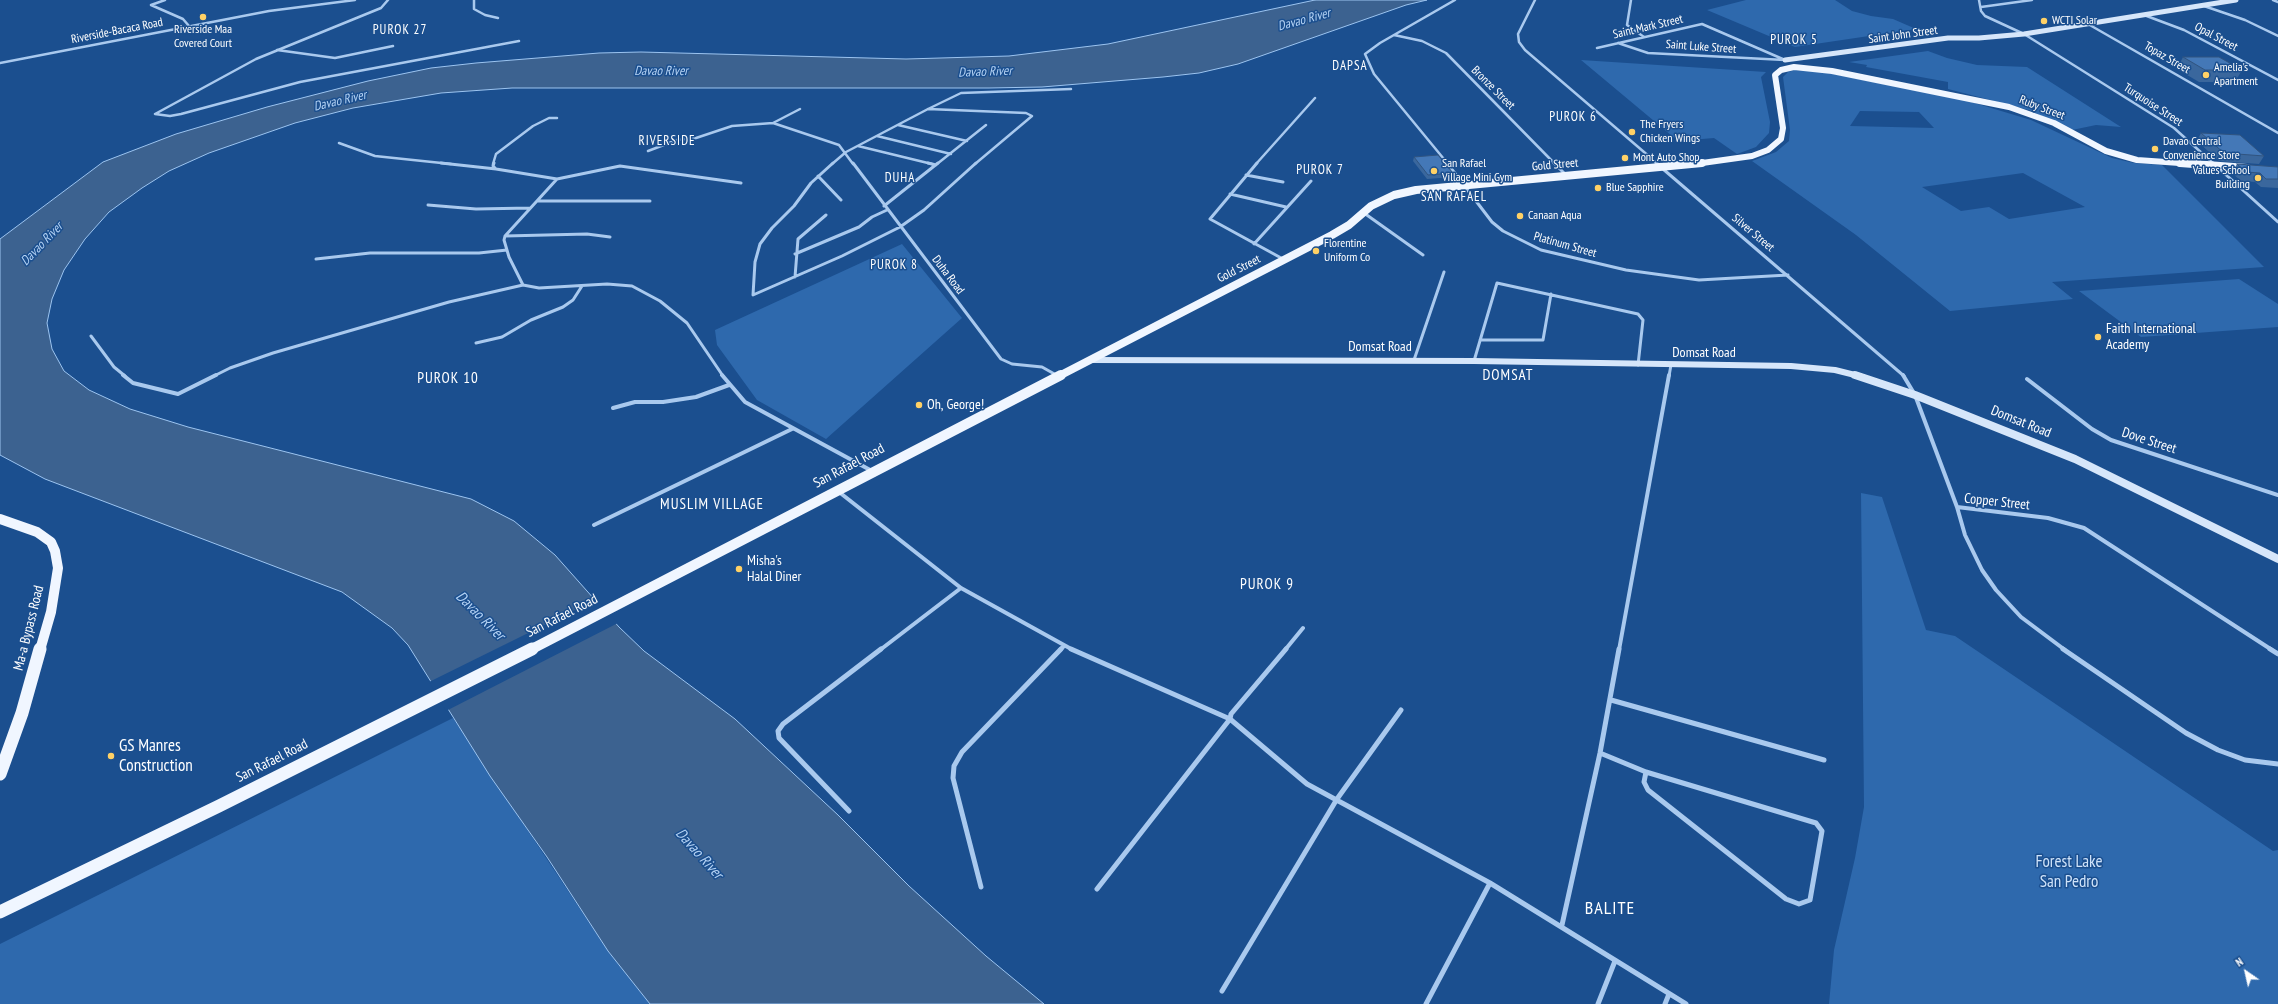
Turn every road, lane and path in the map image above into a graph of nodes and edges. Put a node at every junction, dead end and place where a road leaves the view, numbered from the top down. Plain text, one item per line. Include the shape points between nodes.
1 (165, 0) edge
2 (355, 0) edge
3 (388, 0) edge
4 (474, 0) edge
5 (1455, 0) edge
6 (1535, 0) edge
7 (1631, 0) edge
8 (1979, 0) edge
9 (2032, 0) edge
10 (2236, 0) edge
11 (2272, 0) edge
12 (2278, 2) edge
13 (2203, 5) junction
14 (1981, 7) junction
15 (2143, 15) junction
16 (498, 18) dead end
17 (2088, 24) junction
18 (189, 26) junction
19 (1393, 34) junction
20 (2024, 34) junction
21 (2278, 36) edge
22 (1644, 37) junction
23 (519, 41) dead end
24 (1617, 43) junction
25 (393, 46) dead end
26 (1597, 48) dead end
27 (276, 50) junction
28 (1785, 60) junction
29 (0, 63) edge
30 (1794, 67) junction
31 (2278, 80) edge
32 (1071, 89) dead end
33 (1315, 98) dead end
34 (800, 109) dead end
35 (928, 109) junction
36 (557, 118) dead end
37 (773, 123) junction
38 (898, 125) junction
39 (986, 125) dead end
40 (2278, 133) edge
41 (877, 136) junction
42 (967, 141) junction
43 (339, 143) dead end
44 (858, 146) junction
45 (648, 151) dead end
46 (846, 152) junction
47 (951, 154) junction
48 (936, 165) junction
49 (2217, 166) junction
50 (1661, 167) junction
51 (496, 169) junction
52 (2255, 169) edge
53 (1246, 175) junction
54 (818, 176) junction
55 (1567, 176) junction
56 (557, 179) junction
57 (1312, 181) dead end
58 (1283, 182) dead end
59 (741, 183) dead end
60 (1465, 185) junction
61 (1230, 194) junction
62 (841, 200) dead end
63 (537, 201) junction
64 (650, 201) dead end
65 (428, 205) dead end
66 (884, 206) junction
67 (1286, 207) junction
68 (530, 208) junction
69 (887, 210) junction
70 (1364, 212) junction
71 (826, 215) dead end
72 (2278, 222) edge
73 (900, 227) junction
74 (505, 236) junction
75 (610, 237) dead end
76 (1254, 244) junction
77 (507, 250) junction
78 (795, 254) junction
79 (1423, 255) dead end
80 (316, 259) dead end
81 (1284, 260) junction
82 (1444, 272) dead end
83 (1788, 275) junction
84 (795, 277) junction
85 (523, 285) junction
86 (582, 286) junction
87 (1551, 294) junction
88 (91, 336) dead end
89 (1480, 340) junction
90 (476, 343) dead end
91 (1090, 360) junction
92 (1414, 360) junction
93 (1474, 361) junction
94 (1638, 365) junction
95 (1671, 366) junction
96 (1058, 376) junction
97 (2027, 379) dead end
98 (729, 385) junction
99 (1915, 395) junction
100 (613, 408) dead end
101 (792, 429) junction
102 (872, 472) junction
103 (837, 490) junction
104 (2278, 495) edge
105 (1957, 507) junction
106 (0, 519) edge
107 (594, 525) dead end
108 (2278, 559) edge
109 (961, 588) junction
110 (1304, 628) dead end
111 (1064, 646) junction
112 (2278, 654) edge
113 (1611, 700) junction
114 (1401, 710) dead end
115 (1230, 719) junction
116 (1600, 753) junction
117 (1824, 760) dead end
118 (2278, 764) edge
119 (1646, 772) junction
120 (0, 774) edge
121 (1337, 799) junction
122 (849, 811) dead end
123 (1490, 883) junction
124 (981, 887) dead end
125 (1097, 889) dead end
126 (0, 912) edge
127 (1562, 925) junction
128 (1615, 961) junction
129 (1222, 991) dead end
130 (1669, 994) junction
131 (1426, 1004) edge
132 (1598, 1004) edge
133 (1665, 1004) edge
134 (1686, 1004) edge

1 - 18 street via 151,5 183,19
2 - 18 street, Riverside-Bacaca Road via 289,8
3 - 27 street via 381,8
4 - 16 street via 474,9
5 - 19 street, Platinum Street
6 - 50 street, Silver Street via 1518,34 1521,46
7 - 22 street via 1627,25
8 - 14 street
9 - 14 street
10 - 13 street, Saint John Street
11 - 12 street
13 - 15 street, Saint John Street
13 - 21 street via 2250,22
14 - 20 street, Turquoise Street via 1985,16
15 - 17 street, Saint John Street
15 - 31 street, Opal Street via 2188,32
17 - 20 street, Saint John Street
17 - 40 street, Topaz Street
18 - 29 street, Riverside-Bacaca Road
19 - 55 street, Bronze Street via 1422,41 1446,53
19 - 60 street, Platinum Street via 1365,54 1369,67
20 - 28 street, Saint John Street via 1948,38
20 - 49 street, Turquoise Street via 2161,119
22 - 24 street, Saint Mark Street
22 - 28 street, Saint Mark Street via 1702,24
23 - 27 street via 300,82 181,114 155,114
24 - 26 street, Saint Mark Street
24 - 28 street, Saint Luke Street via 1648,53
25 - 27 street via 335,58
28 - 30 street
30 - 49 main road, Ruby Street via 1840,72 2010,107 2054,123 2099,148 2127,157 2146,161
30 - 50 main road, Gold Street via 1781,70 1776,75 1783,128 1781,139 1774,146 1743,159
32 - 35 street via 964,93
33 - 53 street
34 - 37 street
35 - 38 street
35 - 73 street via 1026,113 1032,116 924,210
36 - 51 street via 544,120 533,126 496,154 493,166
37 - 45 street via 732,126 696,138 677,140
37 - 46 street, Duha Road via 832,141
38 - 41 street
38 - 42 street
39 - 42 street
41 - 44 street
41 - 47 street
42 - 47 street
43 - 51 street via 374,156
44 - 46 street
44 - 48 street
46 - 54 street
46 - 66 street, Duha Road
47 - 48 street
48 - 66 street
49 - 52 main road, Ruby Street
49 - 72 street, Turquoise Street
50 - 55 main road, Gold Street
50 - 83 street, Silver Street
51 - 56 street
53 - 58 street
53 - 61 street
54 - 62 street
54 - 84 street via 760,244 753,295
55 - 60 main road, Gold Street
56 - 59 street via 620,166
56 - 63 street
57 - 67 street
60 - 70 main road, Gold Street via 1394,194 1378,201
60 - 83 street, Platinum Street via 1482,211 1503,231 1541,250 1566,257 1626,270 1699,280
61 - 67 street
61 - 76 street via 1210,219
63 - 64 street
63 - 68 street
65 - 68 street via 476,209
66 - 69 street, Duha Road
67 - 76 street
68 - 74 street
69 - 73 street, Duha Road
69 - 78 street via 859,227
70 - 79 street
70 - 81 main road, Gold Street via 1341,230
71 - 78 street via 798,239
73 - 84 street
73 - 96 street, Duha Road via 1001,359 1012,364 1042,367
74 - 75 street via 587,234
74 - 77 street
76 - 81 street
77 - 80 street via 479,253 370,253
77 - 85 street
78 - 84 street
81 - 91 main road, Gold Street
82 - 92 street
83 - 99 street, Silver Street via 1905,377
85 - 86 street via 539,288
85 - 88 street via 449,302 273,353 230,368 178,394 133,383 114,367
86 - 90 street via 573,300 564,307 531,320 502,337
86 - 98 street via 627,285 660,301 687,323
87 - 89 street via 1543,340
87 - 89 street via 1497,283
87 - 94 street via 1640,316 1643,320
89 - 93 street
91 - 92 street, Domsat Road
91 - 96 main road, San Rafael Road
92 - 93 street, Domsat Road
93 - 94 street, Domsat Road
94 - 95 street, Domsat Road
95 - 99 street, Domsat Road via 1791,366 1835,370
95 - 113 street
96 - 102 main road, San Rafael Road
97 - 104 street, Dove Street via 2092,429 2111,440
98 - 100 street via 696,397 663,402 635,402
98 - 101 street via 745,402
99 - 105 street, Silver Street
99 - 108 street, Domsat Road via 2075,459
101 - 102 street
101 - 107 street
102 - 103 main road, San Rafael Road
103 - 109 street
103 - 126 main road, San Rafael Road via 352,740
105 - 112 street, Copper Street via 2048,518 2084,528
105 - 118 street, Copper Street via 1965,534 1982,570 1996,590 2049,639 2186,733 2218,750 2245,760
106 - 120 main road, Ma-a Bypass Road via 37,532 51,542 58,568 49,619 22,714
109 - 111 street
109 - 122 street via 783,724 778,731 779,738
110 - 115 street via 1231,714
111 - 115 street
111 - 124 street via 962,752 954,766 953,778
113 - 116 street
113 - 117 street
114 - 121 street
115 - 121 street via 1307,784
115 - 125 street
116 - 119 street
116 - 127 street
119 - 119 street via 1812,821 1819,826 1822,831 1810,900 1799,904 1786,899 1648,790 1644,782
121 - 123 street
121 - 129 street
123 - 127 street
123 - 131 street
127 - 128 street
128 - 130 street
128 - 132 street
130 - 133 street
130 - 134 street

